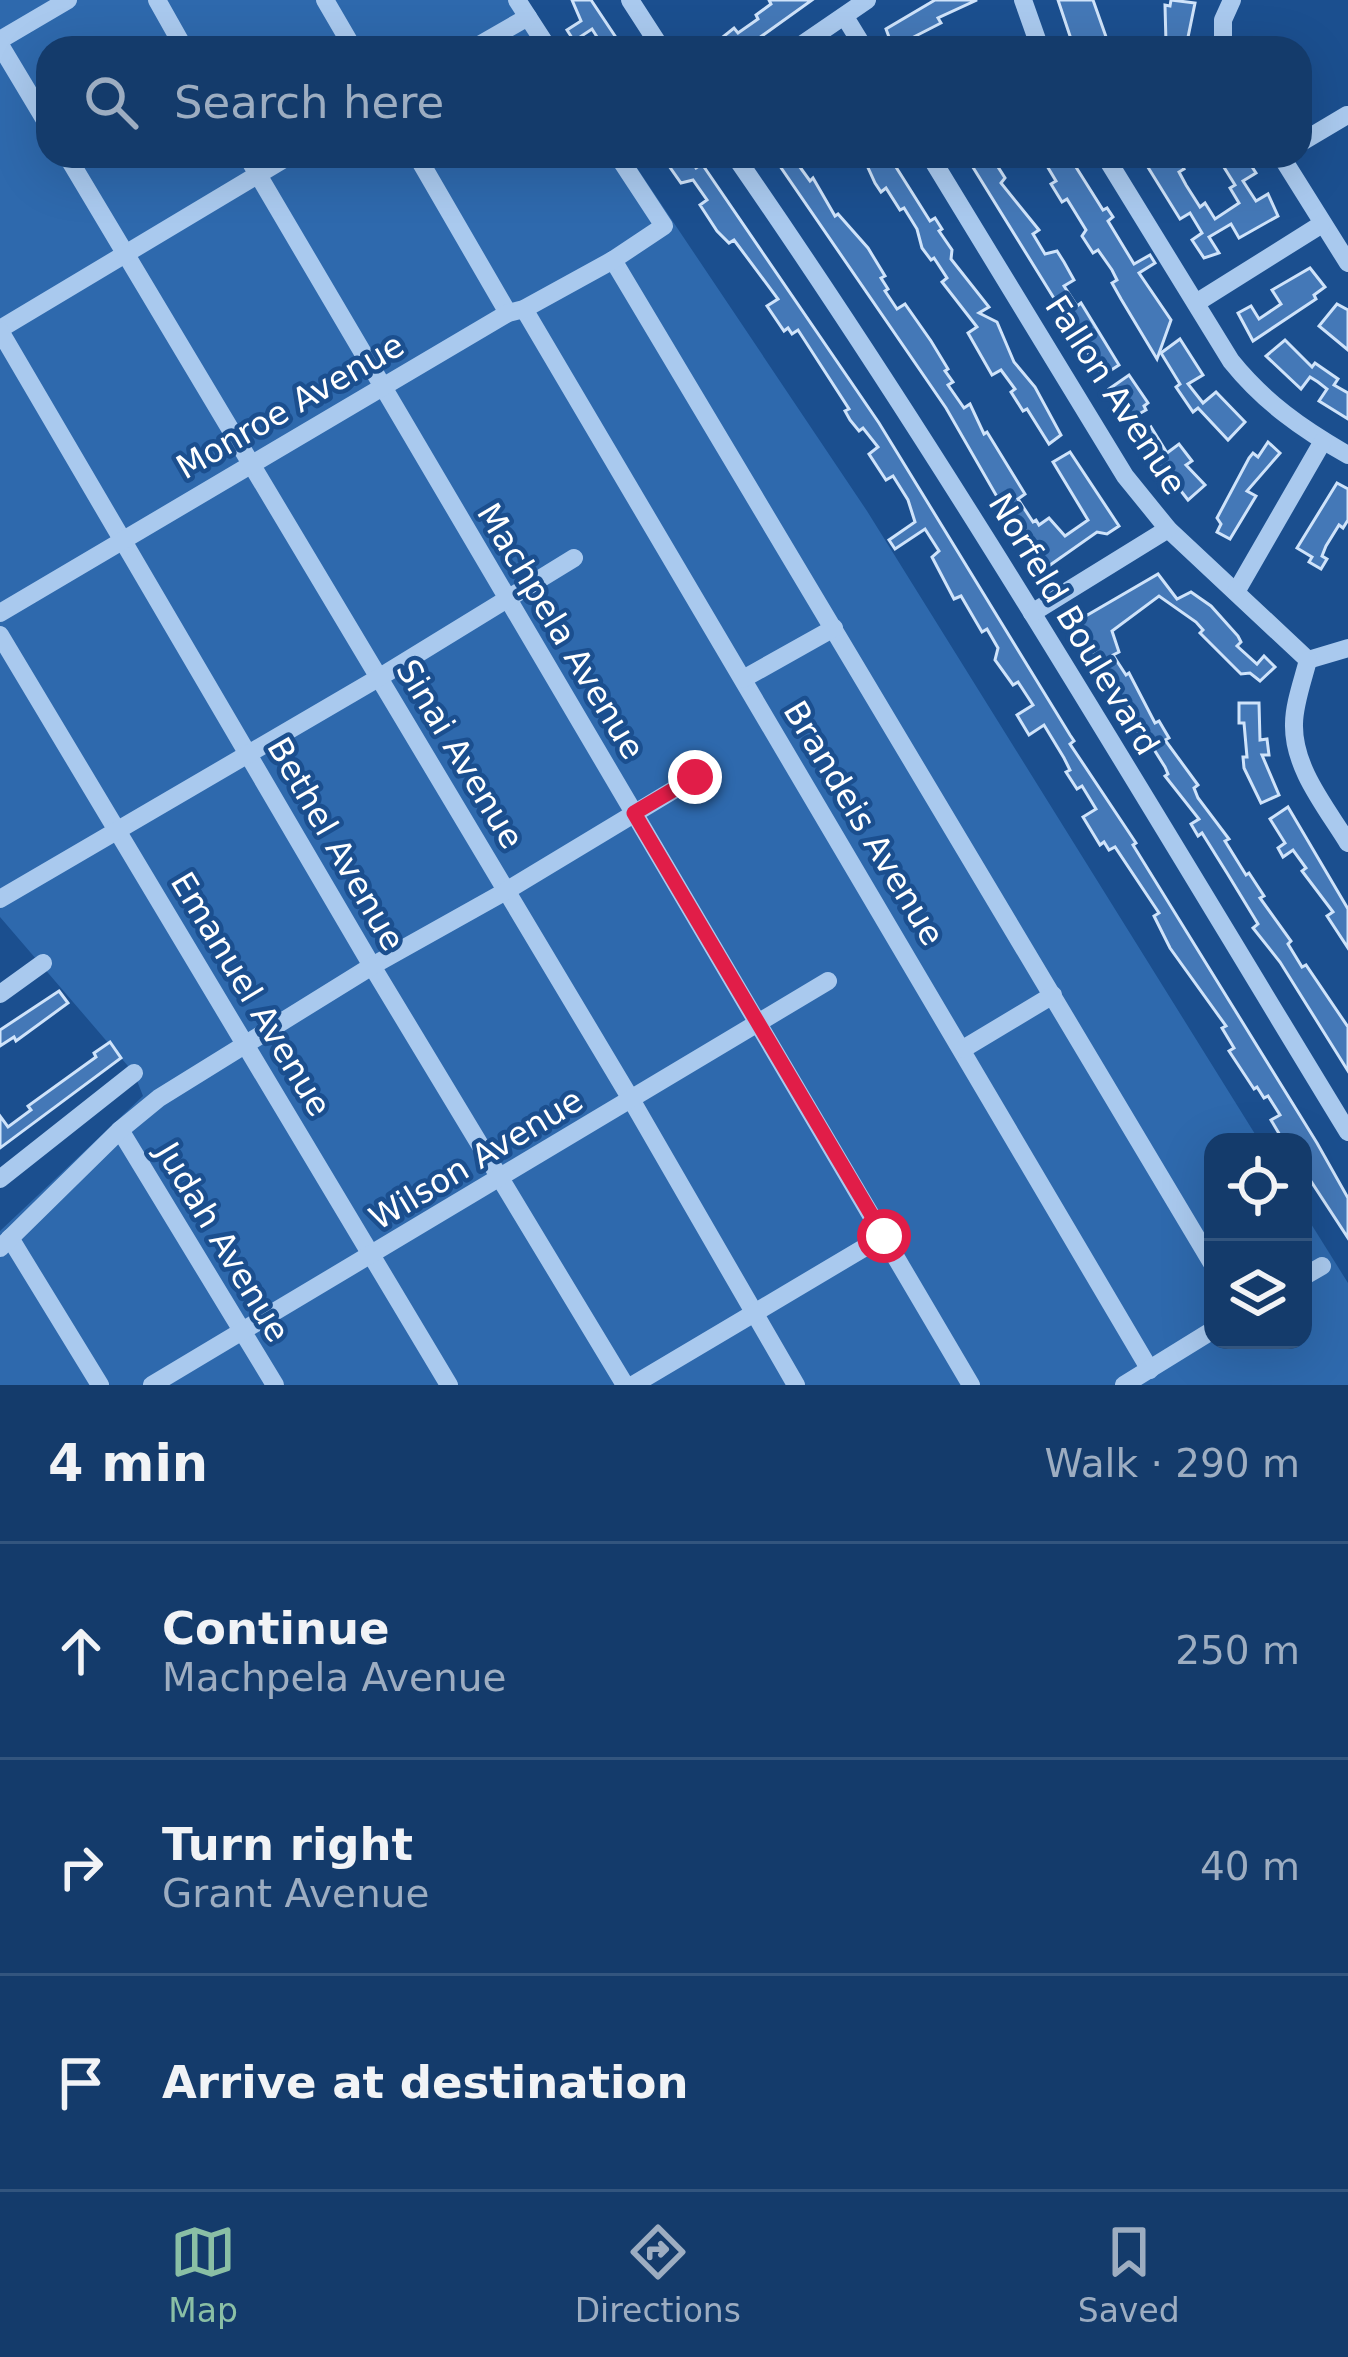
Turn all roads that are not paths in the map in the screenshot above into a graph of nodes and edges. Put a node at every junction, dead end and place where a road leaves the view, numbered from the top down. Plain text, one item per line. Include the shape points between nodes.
1 (68, 0) edge
2 (157, 0) edge
3 (325, 0) edge
4 (630, 0) edge
5 (866, 0) edge
6 (1023, 0) edge
7 (1232, 0) edge
8 (522, 8) edge
9 (845, 16) junction
10 (177, 36) edge
11 (346, 36) edge
12 (488, 36) edge
13 (540, 36) edge
14 (653, 36) edge
15 (814, 36) edge
16 (857, 36) edge
17 (1036, 36) edge
18 (1223, 36) edge
19 (0, 42) edge
20 (36, 104) edge
21 (1347, 115) edge
22 (1312, 136) edge
23 (74, 168) edge
24 (253, 168) edge
25 (269, 168) edge
26 (425, 168) edge
27 (626, 168) edge
28 (742, 168) edge
29 (937, 168) edge
30 (1113, 168) edge
31 (1287, 168) edge
32 (257, 175) junction
33 (1322, 224) junction
34 (126, 254) junction
35 (614, 260) junction
36 (1348, 263) edge
37 (1196, 303) junction
38 (516, 311) junction
39 (0, 330) edge
40 (383, 388) junction
41 (1323, 441) junction
42 (1348, 455) edge
43 (251, 464) junction
44 (1168, 529) junction
45 (122, 538) junction
46 (574, 558) dead end
47 (1236, 592) junction
48 (507, 599) junction
49 (0, 613) edge
50 (1032, 613) junction
51 (833, 628) junction
52 (0, 635) edge
53 (1348, 648) edge
54 (1309, 660) junction
55 (380, 677) junction
56 (743, 679) junction
57 (250, 754) junction
58 (695, 777) dead end
59 (634, 813) junction
60 (119, 831) junction
61 (1348, 843) edge
62 (506, 891) junction
63 (0, 899) edge
64 (43, 963) dead end
65 (372, 966) junction
66 (828, 981) dead end
67 (0, 994) edge
68 (1053, 995) junction
69 (759, 1023) junction
70 (246, 1041) junction
71 (964, 1049) junction
72 (134, 1073) dead end
73 (632, 1101) junction
74 (120, 1130) junction
75 (1348, 1132) edge
76 (502, 1179) junction
77 (0, 1180) edge
78 (884, 1236) junction
79 (5, 1243) edge
80 (1204, 1250) edge
81 (372, 1256) junction
82 (1322, 1266) dead end
83 (1312, 1272) edge
84 (755, 1314) junction
85 (244, 1332) junction
86 (1204, 1336) edge
87 (1150, 1370) junction
88 (100, 1385) edge
89 (152, 1385) edge
90 (275, 1385) edge
91 (449, 1385) edge
92 (629, 1385) edge
93 (796, 1385) edge
94 (971, 1385) edge
95 (1124, 1385) edge

1 - 19 street
2 - 10 street
3 - 11 street
4 - 14 street
5 - 9 street
6 - 17 street
7 - 18 street
8 - 12 street
8 - 13 street
9 - 15 street
9 - 16 street
19 - 20 street
21 - 22 street
23 - 34 street, Sinai Avenue
24 - 32 street, Machpela Avenue
25 - 32 street
26 - 38 street, Brandeis Avenue
27 - 35 street, Monroe Avenue via 664,226
28 - 50 street, Norfeld Boulevard via 846,316
29 - 44 street, Fallon Avenue via 1125,476
30 - 37 street
31 - 33 street
32 - 34 street
32 - 40 street, Machpela Avenue
33 - 36 street
33 - 37 street
34 - 39 street
34 - 43 street, Sinai Avenue
35 - 38 street, Monroe Avenue
35 - 51 street
37 - 41 street via 1248,382
38 - 40 street, Monroe Avenue
38 - 56 street, Brandeis Avenue
39 - 45 street, Bethel Avenue
40 - 43 street, Monroe Avenue
40 - 48 street, Machpela Avenue
41 - 42 street
41 - 47 street
43 - 45 street, Monroe Avenue
43 - 55 street, Sinai Avenue
44 - 47 street, Fallon Avenue
44 - 50 street
45 - 49 street, Monroe Avenue
45 - 57 street, Bethel Avenue
46 - 48 street
47 - 54 street, Fallon Avenue
48 - 55 street
48 - 59 street, Machpela Avenue
50 - 75 street, Norfeld Boulevard
51 - 56 street
51 - 68 street
52 - 60 street, Emanuel Avenue
53 - 54 street
54 - 61 street via 1293,720 1295,748
55 - 57 street
55 - 62 street, Sinai Avenue
56 - 71 street, Brandeis Avenue
57 - 60 street
57 - 65 street, Bethel Avenue
58 - 59 street
59 - 62 street
59 - 69 street, Machpela Avenue
60 - 63 street
60 - 70 street, Emanuel Avenue
62 - 65 street
62 - 73 street, Sinai Avenue
64 - 67 street
65 - 70 street
65 - 76 street, Bethel Avenue
66 - 69 street, Wilson Avenue
68 - 71 street
68 - 80 street
69 - 73 street, Wilson Avenue
69 - 78 street, Machpela Avenue
70 - 74 street
70 - 81 street, Emanuel Avenue
71 - 87 street, Brandeis Avenue
72 - 77 street
73 - 76 street, Wilson Avenue
73 - 84 street, Sinai Avenue
74 - 79 street
74 - 85 street, Judah Avenue
76 - 81 street, Wilson Avenue
76 - 92 street, Bethel Avenue
78 - 84 street
78 - 94 street, Machpela Avenue
79 - 88 street
81 - 85 street, Wilson Avenue
81 - 91 street, Emanuel Avenue
82 - 83 street
84 - 92 street
84 - 93 street, Sinai Avenue
85 - 89 street, Wilson Avenue
85 - 90 street, Judah Avenue
86 - 87 street
87 - 95 street

